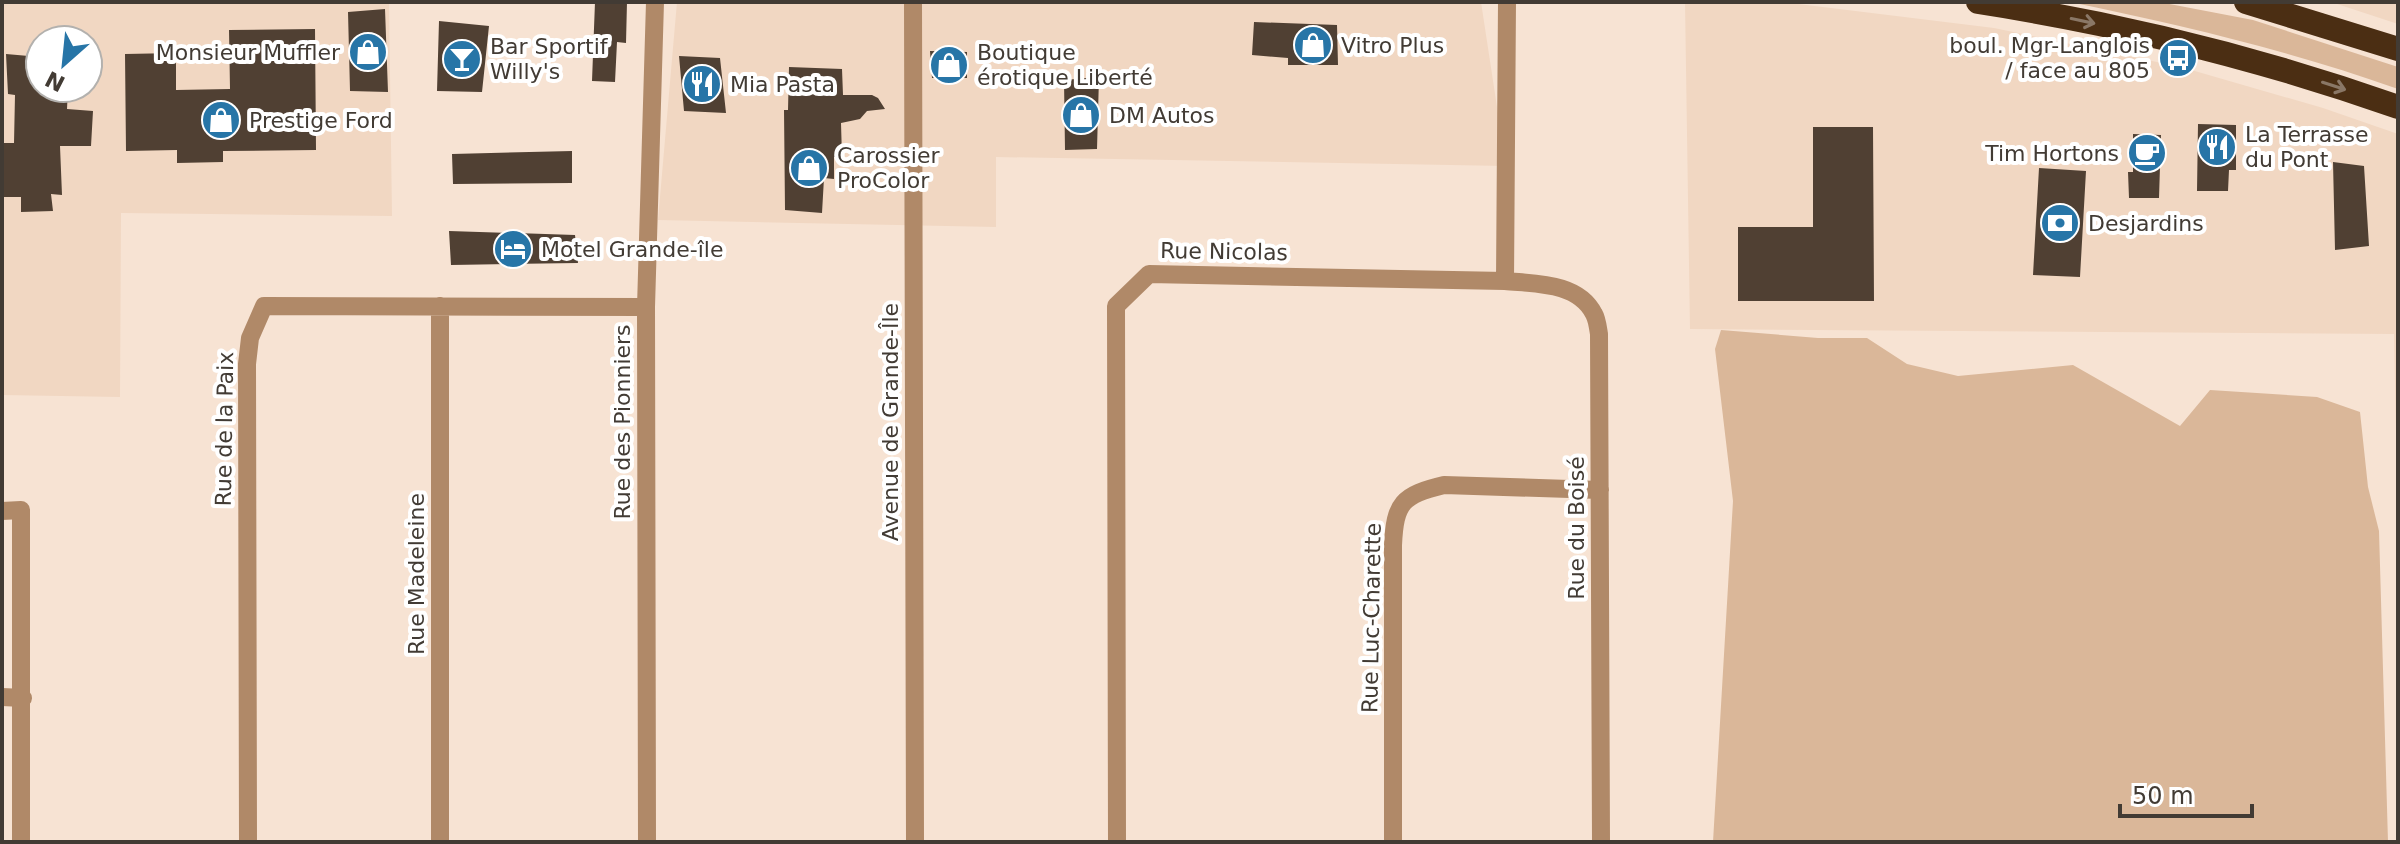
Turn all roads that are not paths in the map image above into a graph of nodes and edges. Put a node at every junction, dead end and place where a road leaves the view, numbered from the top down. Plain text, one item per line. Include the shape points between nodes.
1 (655, 2) edge
2 (913, 2) edge
3 (1507, 2) edge
4 (1978, 2) edge
5 (2246, 2) edge
6 (2028, 6) edge
7 (2398, 49) edge
8 (2398, 107) edge
9 (1505, 281) junction
10 (440, 306) junction
11 (646, 307) junction
12 (1600, 490) junction
13 (12, 510) edge
14 (2, 697) edge
15 (23, 698) junction
16 (21, 842) edge
17 (248, 842) edge
18 (440, 842) edge
19 (647, 842) edge
20 (915, 842) edge
21 (1117, 842) edge
22 (1393, 842) edge
23 (1601, 842) edge

1 - 11 street, Rue des Pionniers
2 - 20 street, Avenue de Grande-Île
3 - 9 street
4 - 6 highway
5 - 7 highway
6 -> 8 highway via 2221,52
9 - 12 street, Rue du Boisé via 1558,287 1579,297 1594,314 1599,334
9 - 21 street, Rue Nicolas via 1149,274 1116,306
10 - 11 street, Rue de la Paix
10 - 17 street, Rue de la Paix via 264,306 250,338
10 - 18 street, Rue Madeleine
11 - 19 street, Rue des Pionniers
12 - 22 street, Rue Luc-Charette via 1444,485 1404,500 1395,519 1393,545
12 - 23 street, Rue du Boisé
13 - 15 street
14 - 15 street
15 - 16 street

